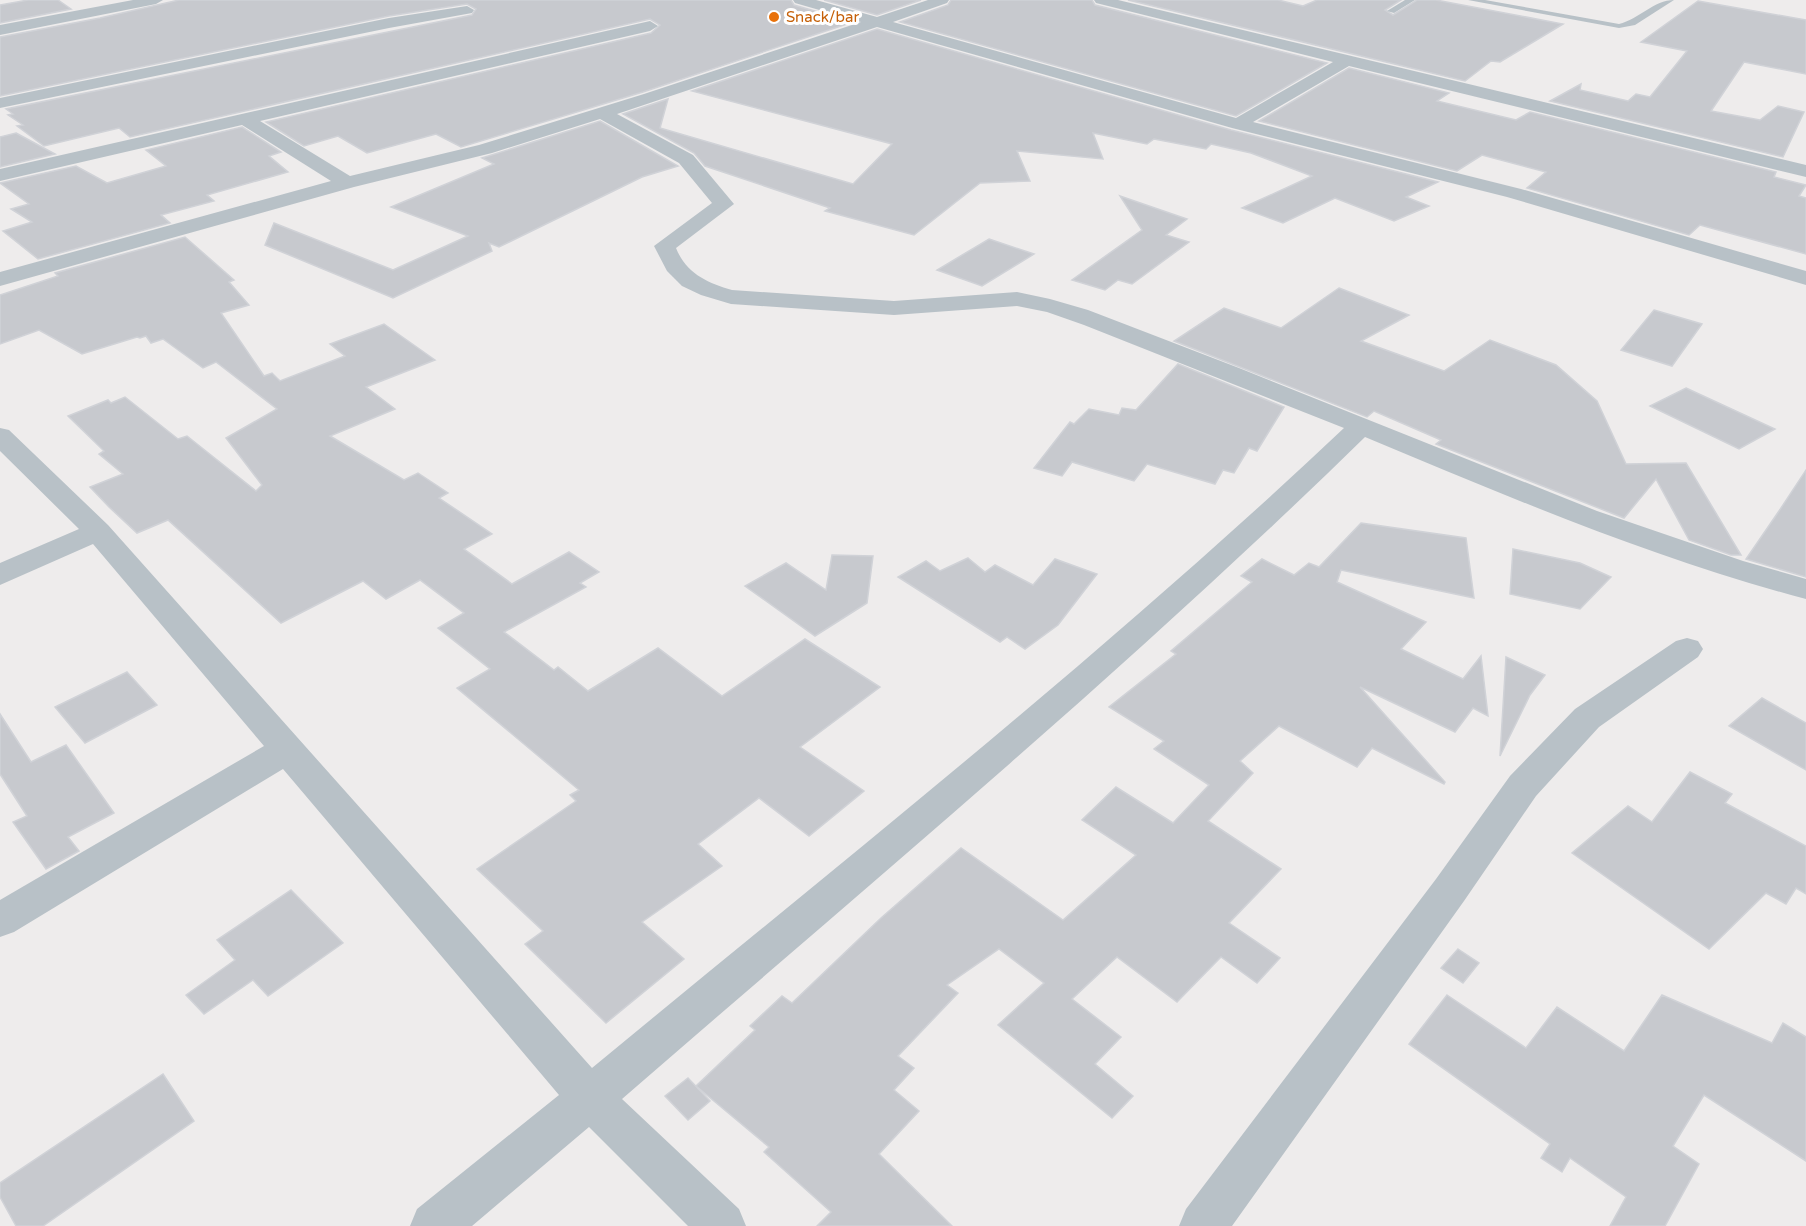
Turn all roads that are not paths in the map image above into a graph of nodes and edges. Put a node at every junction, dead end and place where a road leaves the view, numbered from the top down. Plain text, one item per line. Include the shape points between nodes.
1 (156, 0) edge
2 (800, 0) edge
3 (942, 0) edge
4 (1101, 0) edge
5 (1411, 0) edge
6 (1472, 0) edge
7 (1670, 0) edge
8 (467, 10) dead end
9 (1391, 11) dead end
10 (875, 23) junction
11 (650, 26) dead end
12 (0, 30) edge
13 (1344, 62) junction
14 (0, 103) edge
15 (602, 113) junction
16 (244, 118) junction
17 (1238, 123) junction
18 (1806, 171) edge
19 (0, 175) edge
20 (347, 183) junction
21 (1806, 278) edge
22 (0, 279) edge
23 (1360, 427) junction
24 (0, 436) edge
25 (98, 531) junction
26 (0, 575) edge
27 (1806, 589) edge
28 (1687, 649) dead end
29 (288, 749) junction
30 (0, 920) edge
31 (590, 1098) junction
32 (434, 1226) edge
33 (722, 1226) edge
34 (1203, 1226) edge

1 - 12 street
2 - 10 street
3 - 10 street
4 - 13 street
5 - 9 lane
6 - 7 lane via 1619,26 1632,23
8 - 14 street
10 - 15 street
10 - 17 street
11 - 16 street
13 - 17 street
13 - 18 street
15 - 20 street via 485,149
15 - 23 street via 686,159 724,204 665,246 670,262 680,274 711,292 731,297 894,308 1035,301 1280,392
16 - 19 street
16 - 20 street
17 - 21 street via 1514,193
20 - 22 street
23 - 27 street via 1659,544
23 - 31 street via 1128,642
24 - 25 street
25 - 26 street
25 - 29 street
28 - 34 street via 1587,718 1523,786
29 - 30 street
29 - 31 street
31 - 32 street
31 - 33 street

